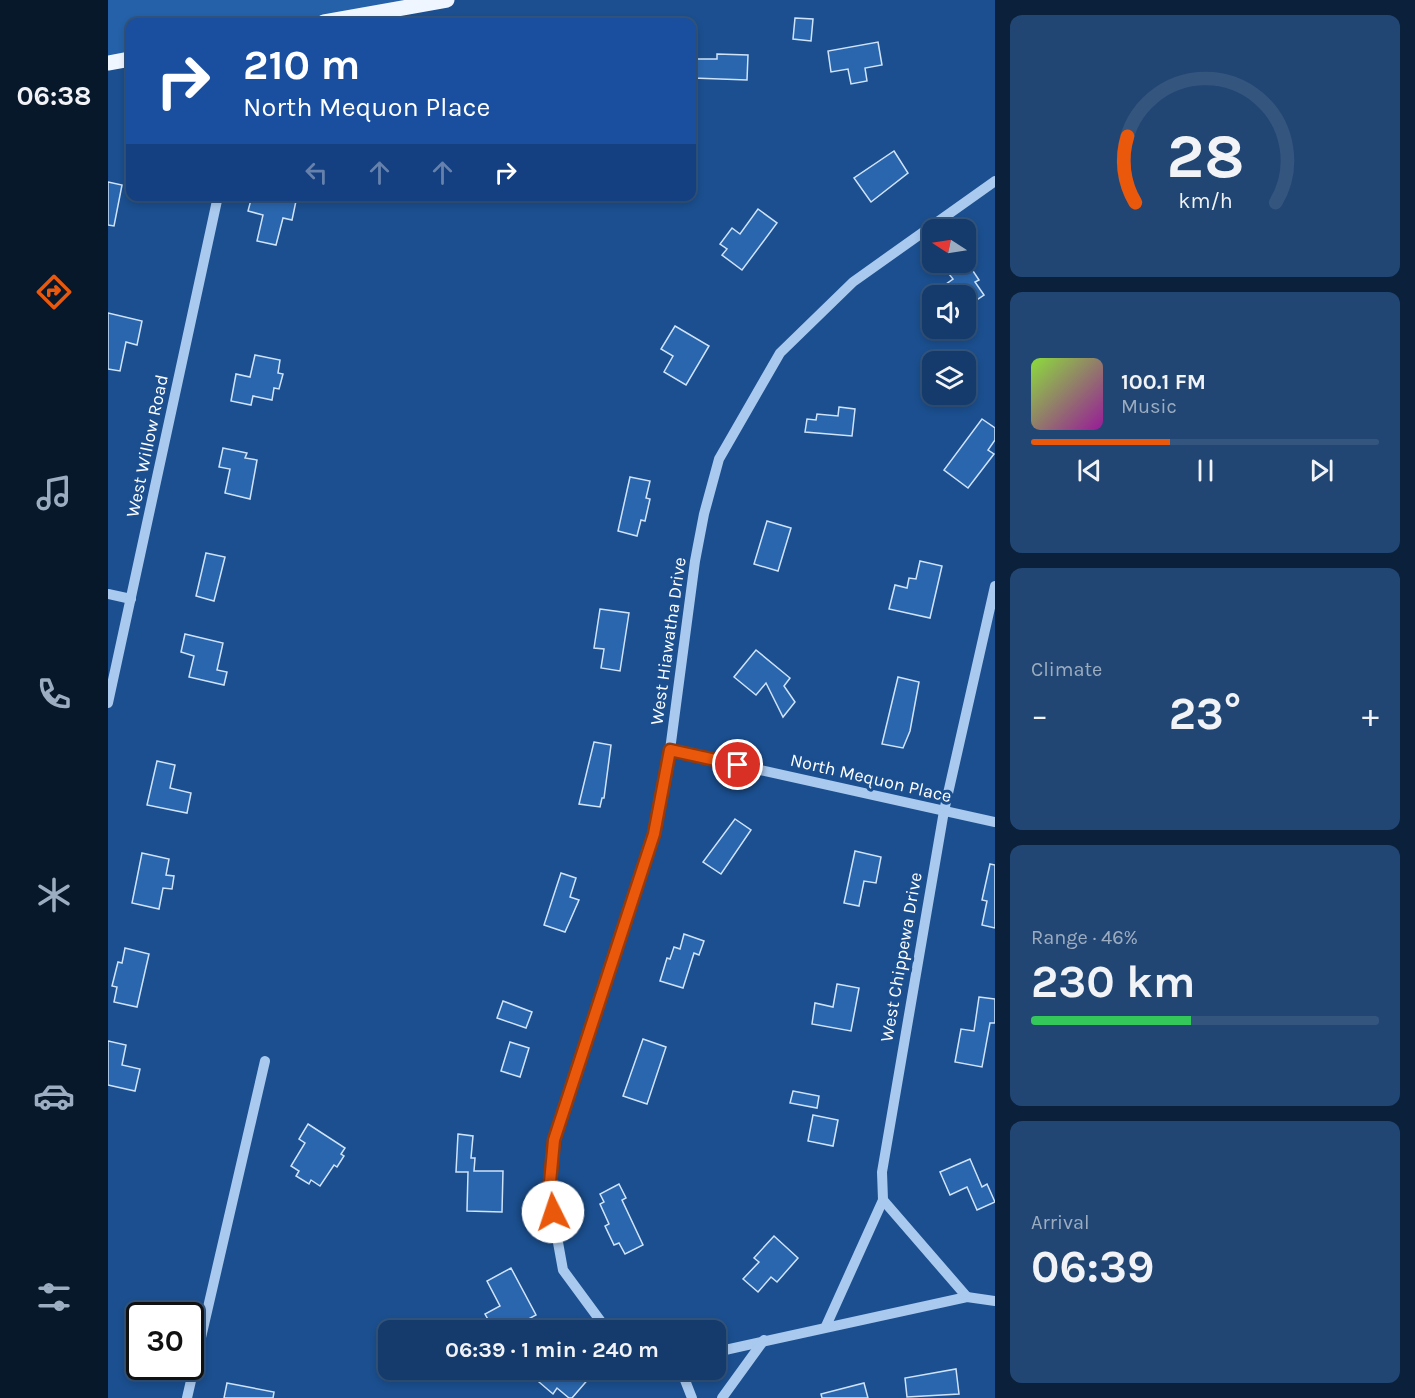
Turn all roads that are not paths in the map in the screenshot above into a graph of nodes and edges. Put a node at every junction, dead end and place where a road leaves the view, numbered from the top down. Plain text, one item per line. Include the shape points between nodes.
1 (447, 0) edge
2 (346, 18) edge
3 (126, 60) edge
4 (108, 63) edge
5 (995, 181) edge
6 (217, 201) edge
7 (995, 586) edge
8 (108, 594) edge
9 (130, 599) junction
10 (108, 703) edge
11 (670, 750) junction
12 (944, 812) junction
13 (995, 822) edge
14 (265, 1061) dead end
15 (883, 1200) junction
16 (967, 1297) junction
17 (995, 1301) edge
18 (600, 1320) edge
19 (826, 1326) junction
20 (764, 1340) junction
21 (726, 1350) edge
22 (685, 1380) edge
23 (186, 1398) edge
24 (692, 1398) edge
25 (722, 1398) edge

1 - 2 main road
3 - 4 main road
5 - 11 street, West Hiawatha Drive via 853,282 780,353 748,408 719,459 704,514
6 - 9 street, West Willow Road
7 - 12 street, West Chippewa Drive
8 - 9 street
9 - 10 street, West Willow Road
11 - 12 street, North Mequon Place
11 - 18 street, West Hiawatha Drive via 654,834 554,1140 549,1193 563,1270
12 - 13 street, North Mequon Place
12 - 15 street, West Chippewa Drive via 882,1172
14 - 23 street
15 - 16 street
15 - 19 street, West Chippewa Drive
16 - 17 street
16 - 19 street
19 - 20 street
20 - 21 street
20 - 25 street
22 - 24 street

